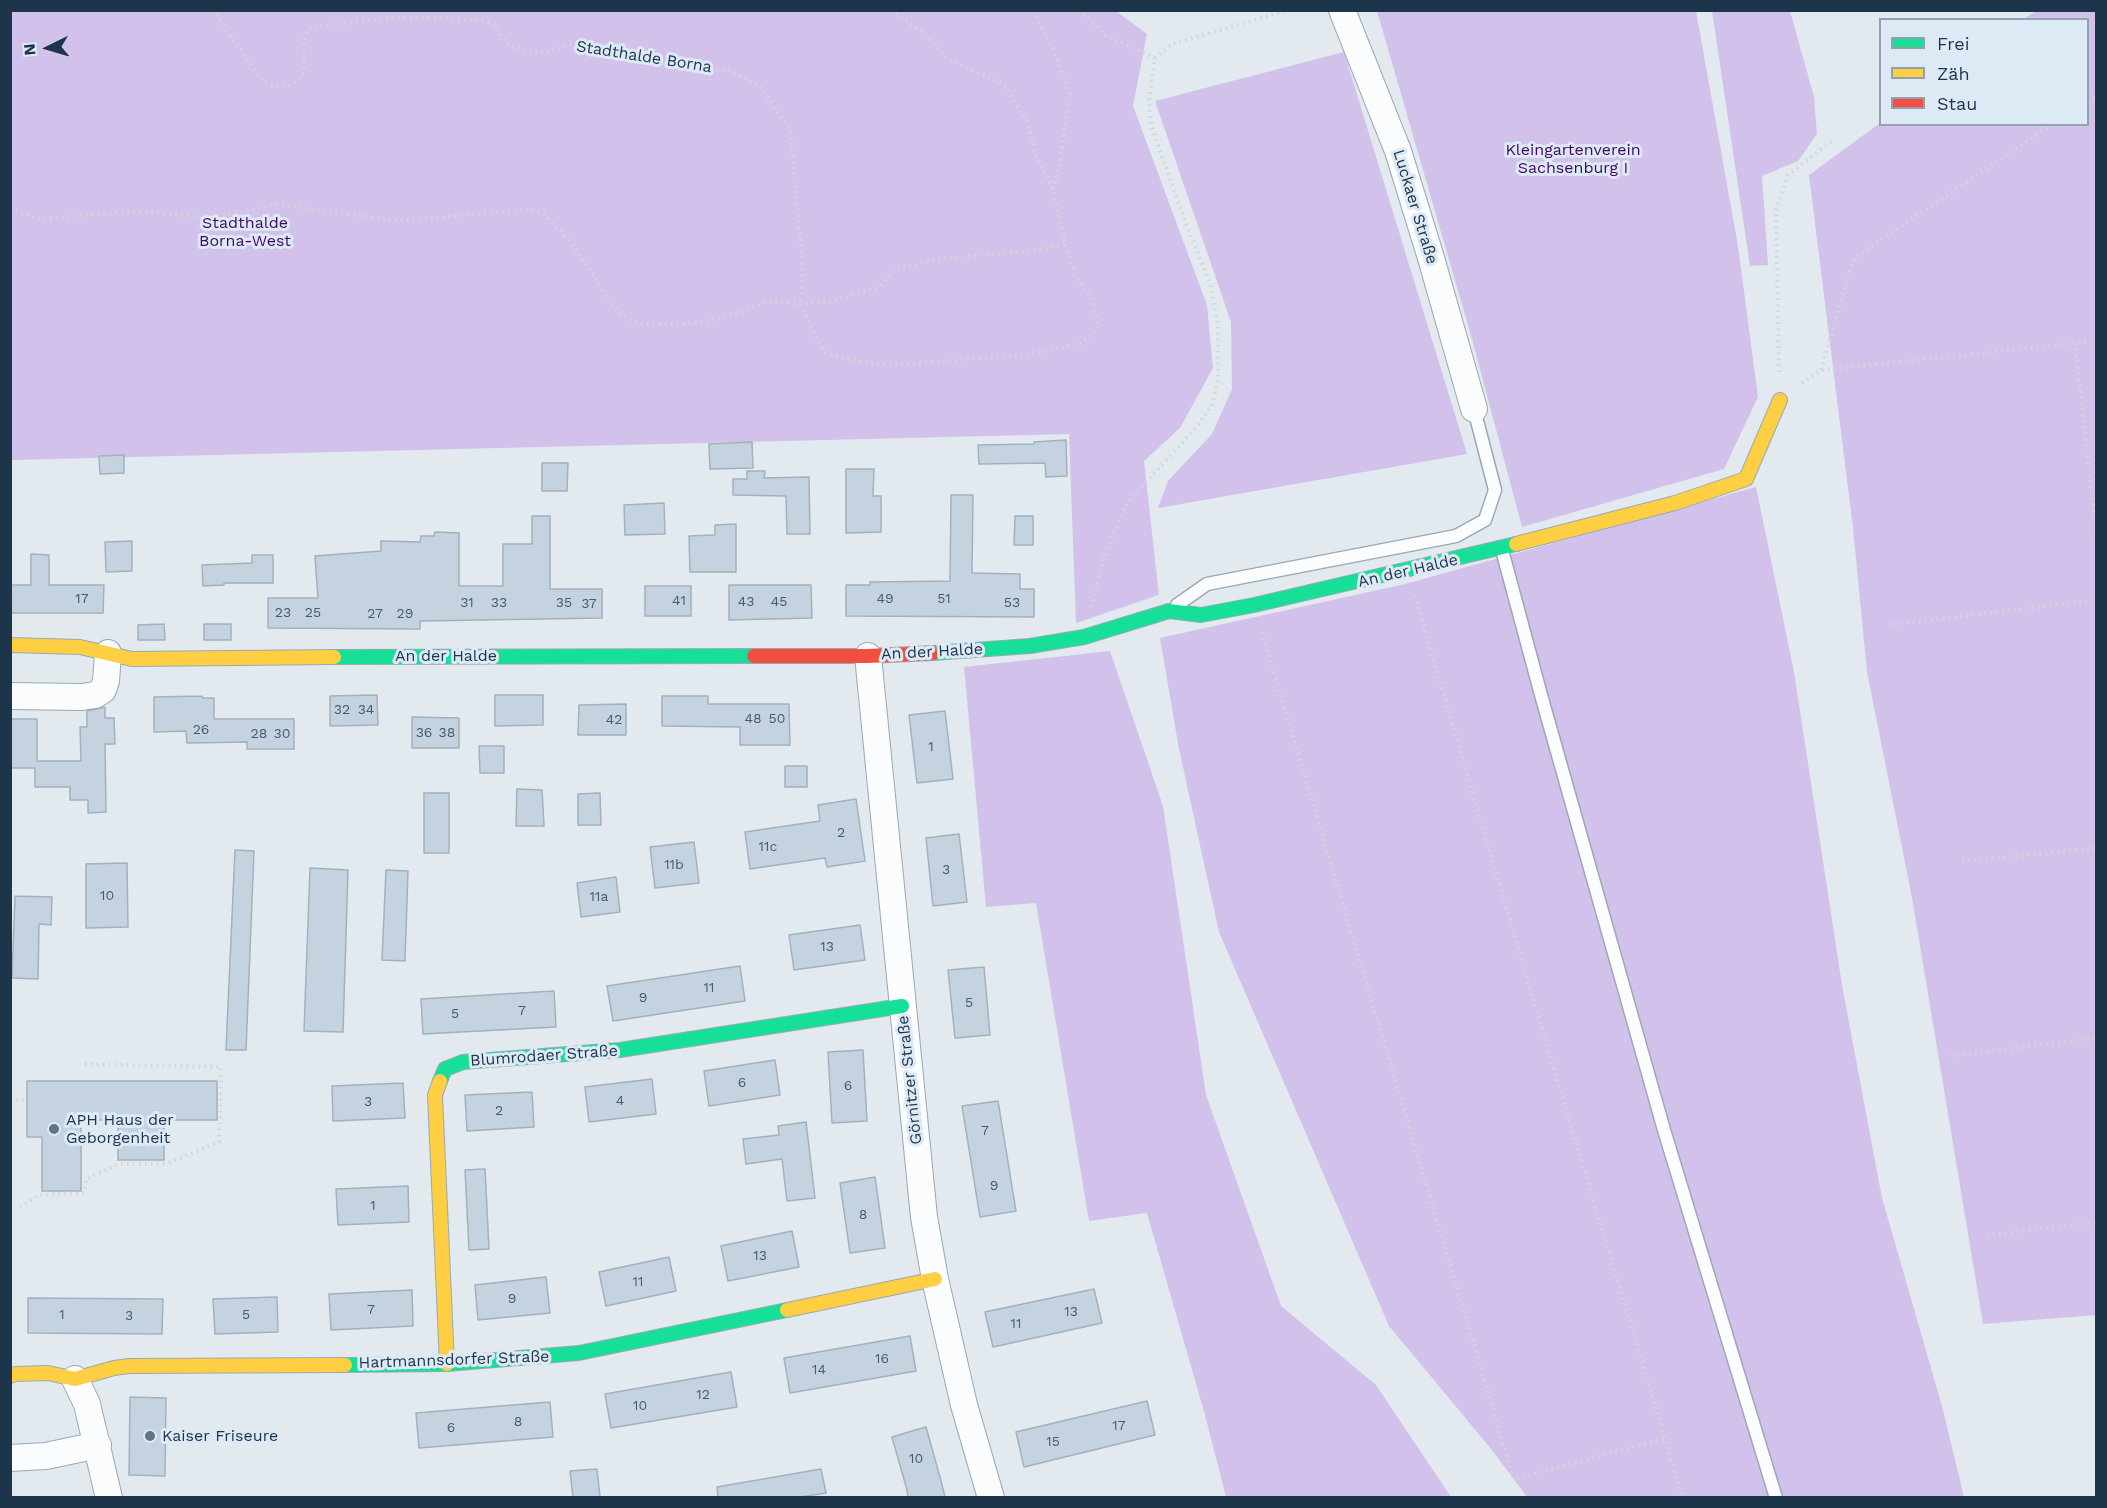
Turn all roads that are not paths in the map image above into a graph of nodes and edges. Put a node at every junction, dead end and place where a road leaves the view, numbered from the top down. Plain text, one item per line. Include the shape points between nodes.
1 (1342, 10) edge
2 (1780, 400) road end
3 (1474, 409) joint
4 (1502, 549) junction
5 (1168, 611) junction
6 (10, 645) edge
7 (108, 653) junction
8 (868, 656) junction
9 (10, 696) edge
10 (902, 1006) junction
11 (935, 1279) junction
12 (447, 1364) junction
13 (10, 1376) edge
14 (75, 1379) junction
15 (98, 1445) junction
16 (10, 1458) edge
17 (110, 1497) edge
18 (992, 1497) edge
19 (1776, 1497) edge

1 - 3 street, Luckaer Straße via 1398,151
2 - 4 street, An der Halde via 1746,479 1675,503
3 - 5 lane via 1495,490 1485,520 1456,536 1207,584
4 - 5 street, An der Halde via 1201,615
4 - 19 lane via 1664,1130
5 - 8 street, An der Halde via 1084,637 1030,646
6 - 7 street, An der Halde via 80,646
7 - 8 street, An der Halde via 132,659
7 - 9 street via 106,681 103,690 95,695
8 - 10 street, Görnitzer Straße
10 - 11 street, Görnitzer Straße via 924,1217
10 - 12 street, Blumrodaer Straße via 620,1050 463,1062 445,1070 435,1095
11 - 12 street, Hartmannsdorfer Straße via 579,1353
11 - 18 street, Görnitzer Straße via 964,1405
12 - 14 street, Hartmannsdorfer Straße via 129,1366
13 - 14 street via 48,1373
14 - 15 street via 87,1404
15 - 16 street via 46,1456
15 - 17 street

